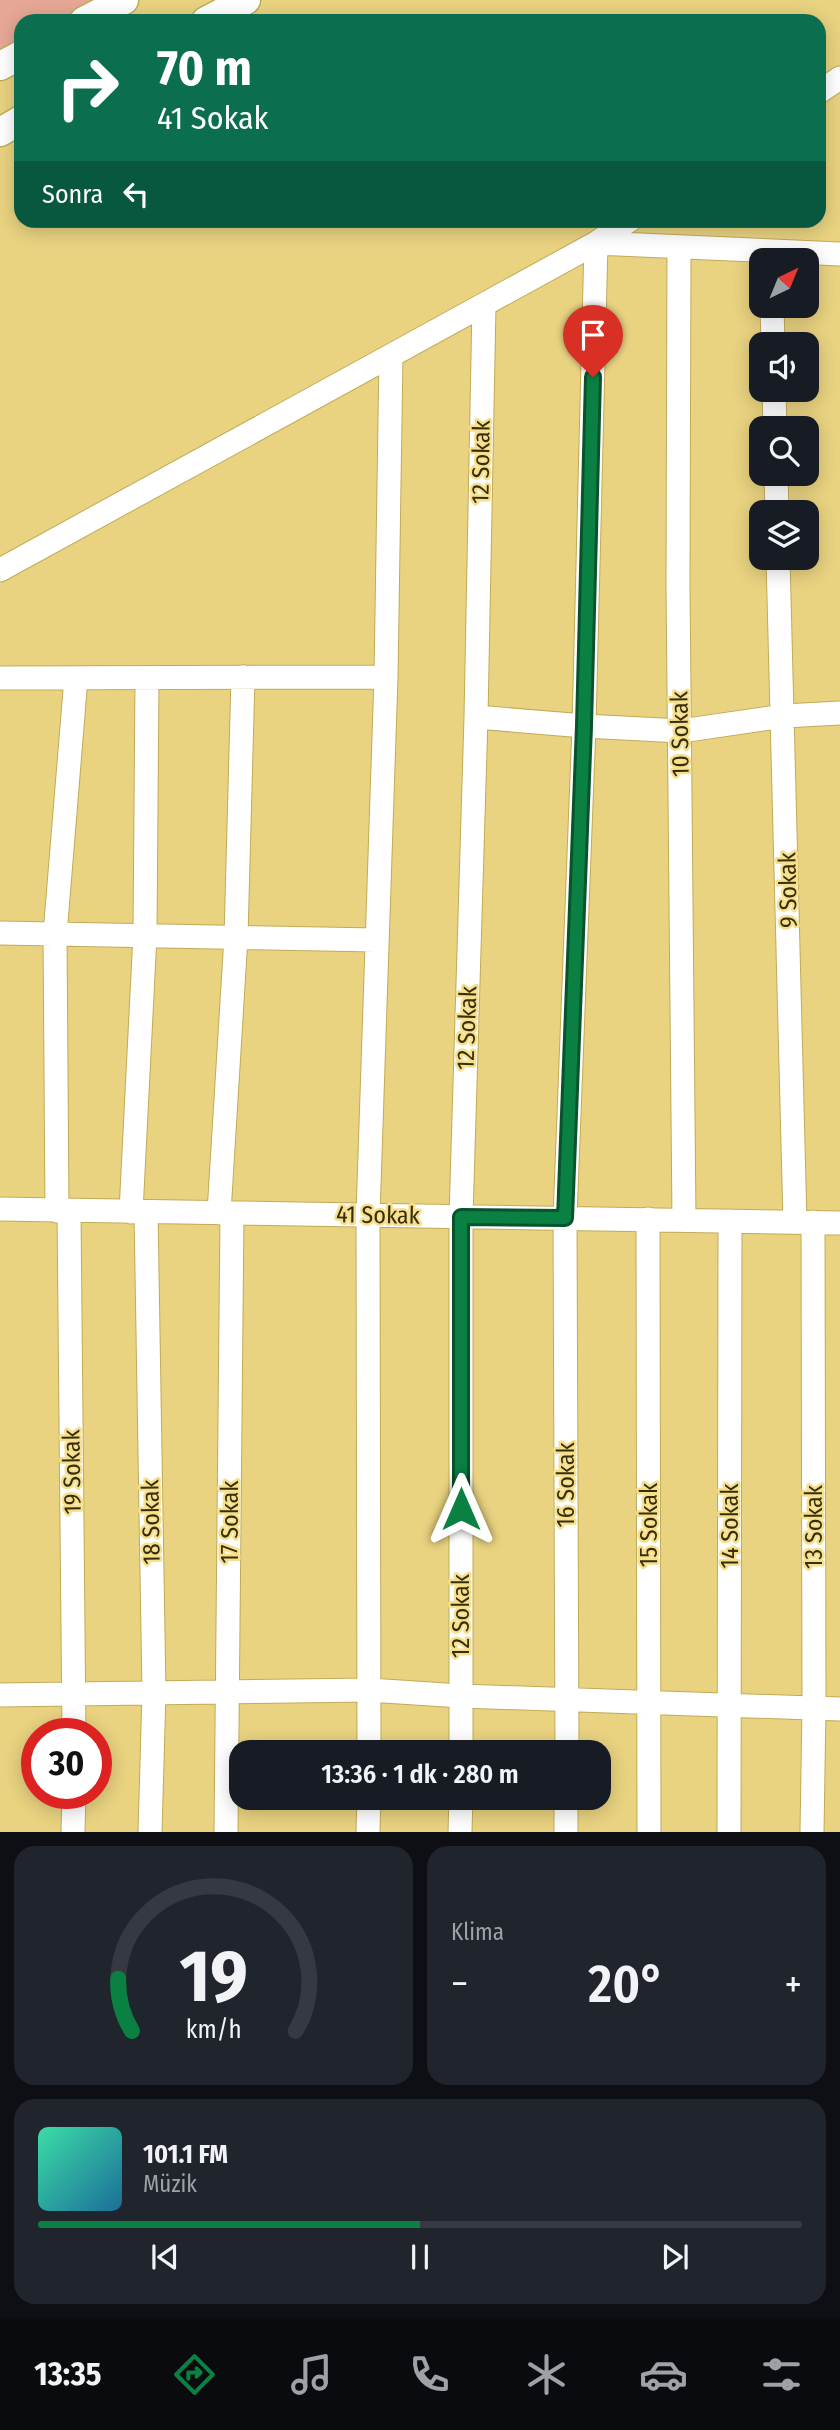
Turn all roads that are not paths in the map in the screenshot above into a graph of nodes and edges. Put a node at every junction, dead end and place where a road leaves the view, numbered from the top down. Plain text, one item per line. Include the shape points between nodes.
1 (124, 0) edge
2 (246, 0) edge
3 (97, 14) edge
4 (219, 14) edge
5 (618, 228) edge
6 (596, 243) junction
7 (679, 247) junction
8 (749, 254) edge
9 (840, 254) edge
10 (819, 255) edge
11 (484, 305) junction
12 (391, 356) junction
13 (0, 570) edge
14 (778, 570) edge
15 (243, 677) junction
16 (386, 677) junction
17 (0, 678) edge
18 (76, 678) junction
19 (147, 678) junction
20 (840, 713) edge
21 (784, 716) junction
22 (476, 717) junction
23 (584, 726) junction
24 (681, 731) junction
25 (0, 933) edge
26 (55, 934) junction
27 (145, 935) junction
28 (236, 937) junction
29 (376, 940) junction
30 (0, 1209) edge
31 (63, 1210) junction
32 (139, 1212) junction
33 (226, 1213) junction
34 (368, 1215) junction
35 (461, 1217) junction
36 (565, 1218) junction
37 (648, 1220) junction
38 (684, 1220) junction
39 (730, 1221) junction
40 (804, 1222) junction
41 (840, 1223) edge
42 (369, 1690) junction
43 (229, 1692) junction
44 (153, 1693) junction
45 (75, 1694) junction
46 (0, 1695) edge
47 (461, 1696) junction
48 (567, 1699) junction
49 (649, 1702) junction
50 (729, 1705) junction
51 (814, 1708) junction
52 (840, 1709) edge
53 (74, 1718) edge
54 (369, 1740) edge
55 (461, 1740) edge
56 (567, 1740) edge
57 (74, 1809) edge
58 (369, 1810) edge
59 (461, 1810) edge
60 (566, 1810) edge
61 (73, 1832) edge
62 (150, 1832) edge
63 (226, 1832) edge
64 (369, 1832) edge
65 (460, 1832) edge
66 (566, 1832) edge
67 (649, 1832) edge
68 (729, 1832) edge
69 (812, 1832) edge

1 - 3 street
2 - 4 street
5 - 6 street
6 - 7 street
6 - 11 street
6 - 23 street, 16 Sokak
7 - 8 street
7 - 24 street, 10 Sokak
9 - 10 street
11 - 12 street
11 - 22 street, 12 Sokak
12 - 13 street
12 - 16 street
14 - 21 street, 9 Sokak
15 - 16 street
15 - 19 street
15 - 28 street, 17 Sokak
16 - 29 street
17 - 18 street
18 - 19 street
18 - 26 street, 19 Sokak
19 - 27 street, 18 Sokak
20 - 21 street
21 - 24 street
21 - 40 street, 9 Sokak
22 - 23 street
22 - 35 street, 12 Sokak
23 - 24 street
23 - 36 street, 16 Sokak
24 - 38 street, 10 Sokak
25 - 26 street
26 - 27 street
26 - 31 street, 19 Sokak
27 - 28 street
27 - 32 street, 18 Sokak
28 - 29 street
28 - 33 street, 17 Sokak
29 - 34 street
30 - 31 street, 41 Sokak
31 - 32 street, 41 Sokak
31 - 45 street, 19 Sokak
32 - 33 street, 41 Sokak
32 - 44 street, 18 Sokak
33 - 34 street, 41 Sokak
33 - 43 street, 17 Sokak
34 - 35 street, 41 Sokak
34 - 42 street
35 - 36 street, 41 Sokak
35 - 47 street, 12 Sokak
36 - 37 street, 41 Sokak
36 - 48 street, 16 Sokak
37 - 38 street, 41 Sokak
37 - 49 street, 15 Sokak
38 - 39 street, 41 Sokak
39 - 40 street, 41 Sokak
39 - 50 street, 14 Sokak
40 - 41 street, 41 Sokak
40 - 51 street, 13 Sokak
42 - 43 street
42 - 47 street
42 - 54 street
43 - 44 street
43 - 63 street, 17 Sokak
44 - 45 street
44 - 62 street, 18 Sokak
45 - 46 street
45 - 53 street, 19 Sokak
47 - 48 street
47 - 55 street, 12 Sokak
48 - 49 street
48 - 56 street, 16 Sokak
49 - 50 street
49 - 67 street, 15 Sokak
50 - 51 street
50 - 68 street, 14 Sokak
51 - 52 street
51 - 69 street, 13 Sokak
57 - 61 street
58 - 64 street
59 - 65 street
60 - 66 street

